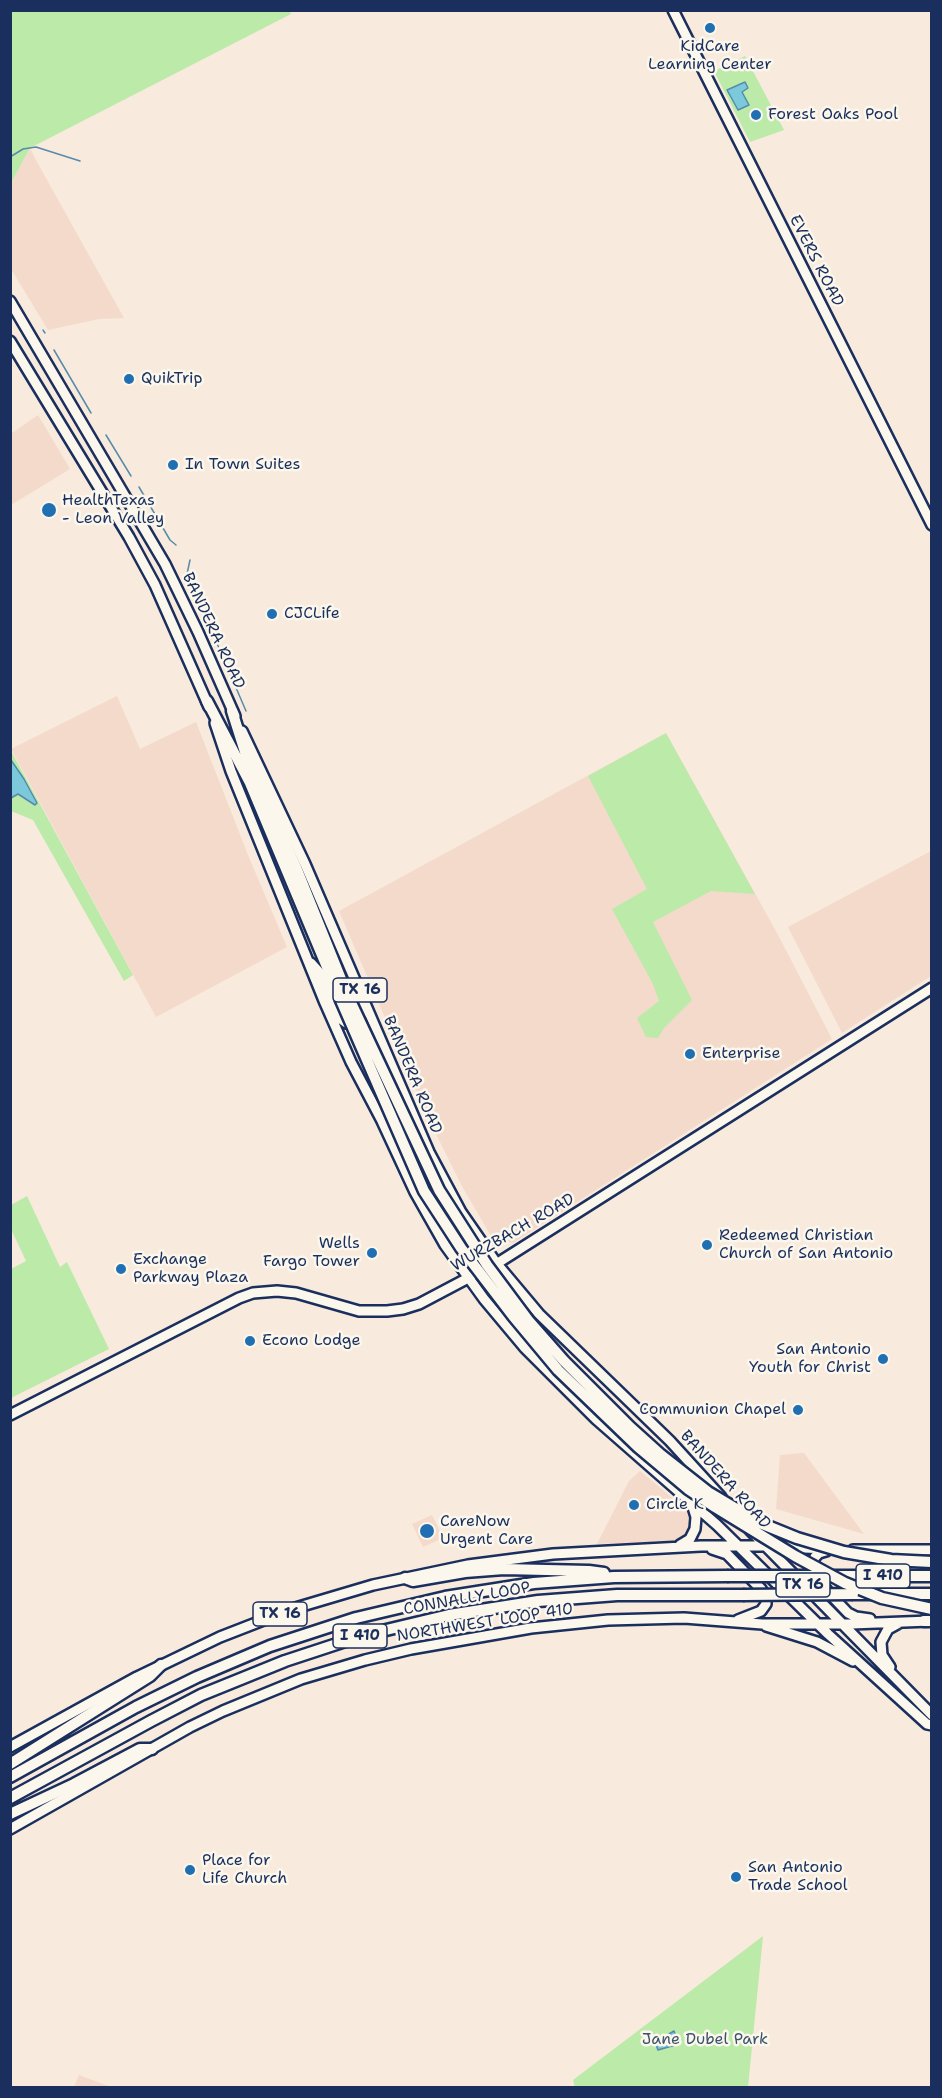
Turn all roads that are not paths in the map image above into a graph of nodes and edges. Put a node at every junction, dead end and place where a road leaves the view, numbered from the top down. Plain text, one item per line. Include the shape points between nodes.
1 (673, 10) edge
2 (10, 302) edge
3 (10, 341) edge
4 (932, 525) edge
5 (207, 701) junction
6 (232, 711) junction
7 (307, 959) junction
8 (354, 976) junction
9 (932, 988) edge
10 (343, 996) junction
11 (363, 1085) junction
12 (401, 1087) junction
13 (497, 1264) junction
14 (469, 1277) junction
15 (10, 1414) edge
16 (691, 1502) junction
17 (734, 1511) junction
18 (738, 1545) junction
19 (701, 1546) junction
20 (763, 1546) junction
21 (676, 1547) junction
22 (819, 1549) junction
23 (838, 1550) junction
24 (932, 1550) edge
25 (932, 1562) edge
26 (932, 1576) edge
27 (625, 1577) junction
28 (405, 1578) junction
29 (932, 1594) edge
30 (932, 1609) edge
31 (735, 1621) junction
32 (925, 1621) edge
33 (890, 1622) junction
34 (762, 1624) junction
35 (818, 1624) junction
36 (842, 1624) junction
37 (161, 1665) junction
38 (891, 1676) junction
39 (880, 1680) junction
40 (932, 1715) edge
41 (932, 1725) edge
42 (10, 1747) edge
43 (152, 1749) junction
44 (10, 1764) edge
45 (10, 1777) edge
46 (10, 1798) edge
47 (10, 1814) edge
48 (10, 1829) edge

1 - 4 main road, EVERS ROAD
2 - 6 main road, BANDERA ROAD / TX 16 via 165,564
3 - 5 main road, BANDERA ROAD / TX 16 via 134,545
5 - 7 main road, BANDERA ROAD / TX 16
5 - 10 highway via 250,783
6 - 8 main road, BANDERA ROAD / TX 16
6 - 10 highway via 246,755 296,867
7 - 8 main road via 320,973 346,1023 363,1014
7 - 11 main road, BANDERA ROAD / TX 16
8 - 12 main road, BANDERA ROAD / TX 16
9 - 13 main road, WURZBACH ROAD
10 - 25 highway, bridge via 439,1190 487,1265 564,1361 630,1427 708,1492 778,1531 818,1546 867,1557
10 - 30 highway, bridge via 424,1191 461,1248 558,1370 638,1447 715,1507 846,1583 890,1600
11 - 12 main road via 357,1062 365,1052 376,1049 383,1054
11 - 14 main road, BANDERA ROAD / TX 16 via 415,1192 445,1245
12 - 13 main road, BANDERA ROAD / TX 16 via 429,1152
13 - 14 main road, WURZBACH ROAD
13 - 17 main road, BANDERA ROAD / TX 16 via 539,1314 670,1441
14 - 15 main road, WURZBACH ROAD via 419,1304 387,1311 359,1311 296,1293 254,1293
14 - 16 main road, BANDERA ROAD / TX 16 via 537,1361
16 - 18 main road, BANDERA ROAD
16 - 21 main road via 695,1529 690,1539
17 - 20 main road, BANDERA ROAD / TX 16
17 - 22 main road via 778,1537
18 - 19 main road
18 - 20 main road
18 - 35 main road, BANDERA ROAD
19 - 21 main road
19 - 31 main road via 728,1554 765,1595 766,1604 761,1611
20 - 22 main road
20 - 36 main road, BANDERA ROAD / TX 16
21 - 28 main road, TX 16 via 524,1557
22 - 23 main road
23 - 24 main road
23 - 33 main road via 815,1557 812,1569 816,1576 848,1613
26 - 27 highway, CONNALLY LOOP / I 410, bridge
27 - 28 highway via 589,1570 529,1569 465,1572 413,1581
27 - 45 highway, CONNALLY LOOP / I 410 via 478,1591 400,1606 313,1631 177,1686
28 - 37 main road, TX 16 via 273,1616
29 - 46 highway, CONNALLY LOOP / I 410, bridge via 629,1595 538,1601 438,1617 361,1636 275,1664 191,1700
31 - 34 main road, NORTHWEST LOOP 410
31 - 43 main road, NORTHWEST LOOP 410 via 676,1618 587,1622 422,1646 301,1679 223,1711
32 - 33 main road, NORTHWEST LOOP 410
32 - 38 main road via 892,1626 882,1638 882,1655
33 - 36 main road, NORTHWEST LOOP 410
34 - 35 main road, NORTHWEST LOOP 410
34 - 39 main road via 824,1645
35 - 36 main road, NORTHWEST LOOP 410
35 - 39 main road, BANDERA ROAD
36 - 38 main road, BANDERA ROAD
37 - 42 main road
37 - 44 highway, TX 16 via 150,1676
38 - 40 main road, BANDERA ROAD
39 - 41 main road, BANDERA ROAD
43 - 47 highway via 140,1749
43 - 48 main road, NORTHWEST LOOP 410

